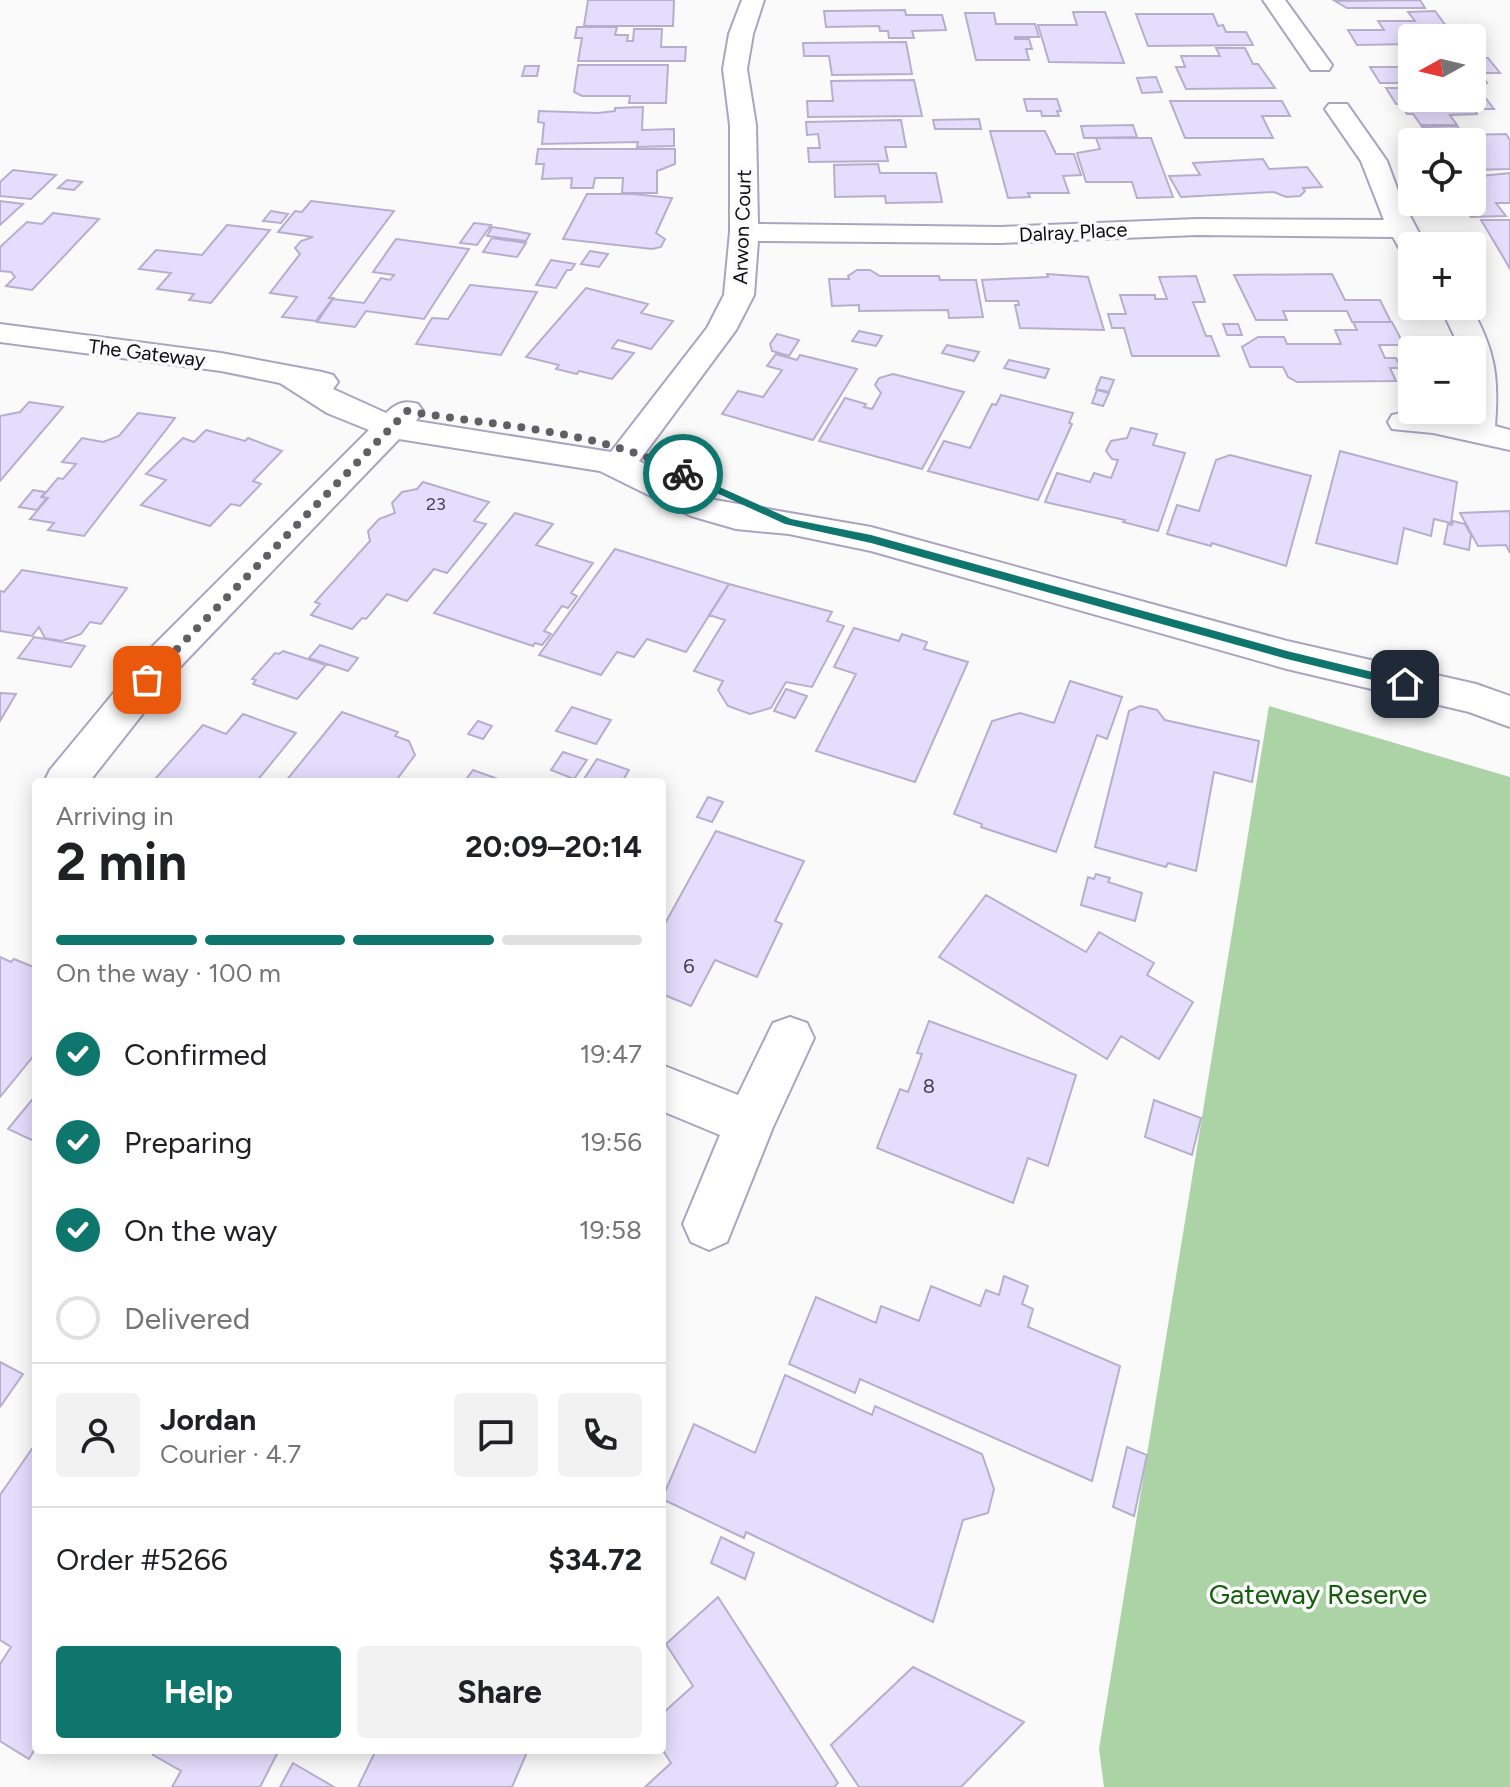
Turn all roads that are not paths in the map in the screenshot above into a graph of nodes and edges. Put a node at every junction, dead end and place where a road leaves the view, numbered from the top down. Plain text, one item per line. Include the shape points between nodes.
1 (753, 0) edge
2 (1274, 0) edge
3 (1320, 65) dead end
4 (1338, 109) dead end
5 (744, 232) junction
6 (1404, 232) edge
7 (1398, 238) edge
8 (1463, 320) edge
9 (0, 333) edge
10 (399, 419) junction
11 (1438, 424) edge
12 (1478, 432) junction
13 (1510, 440) edge
14 (623, 458) junction
15 (1499, 703) edge
16 (68, 778) edge
17 (790, 1038) dead end
18 (666, 1090) edge
19 (750, 1123) junction
20 (709, 1224) dead end

1 - 5 street, Arwon Court via 735,69 743,125
2 - 3 street
4 - 6 street, Dalray Place via 1374,161
5 - 7 street, Dalray Place via 1000,235 1197,227
5 - 14 street, Arwon Court via 743,278 732,313
8 - 12 street via 1482,364
9 - 10 street, The Gateway via 221,362 292,377 338,406
10 - 14 street, The Gateway via 571,455
10 - 16 street via 164,659
11 - 12 street
12 - 13 street
14 - 15 street, The Gateway via 703,508 871,539 1314,662
17 - 19 street
18 - 19 street
19 - 20 street

